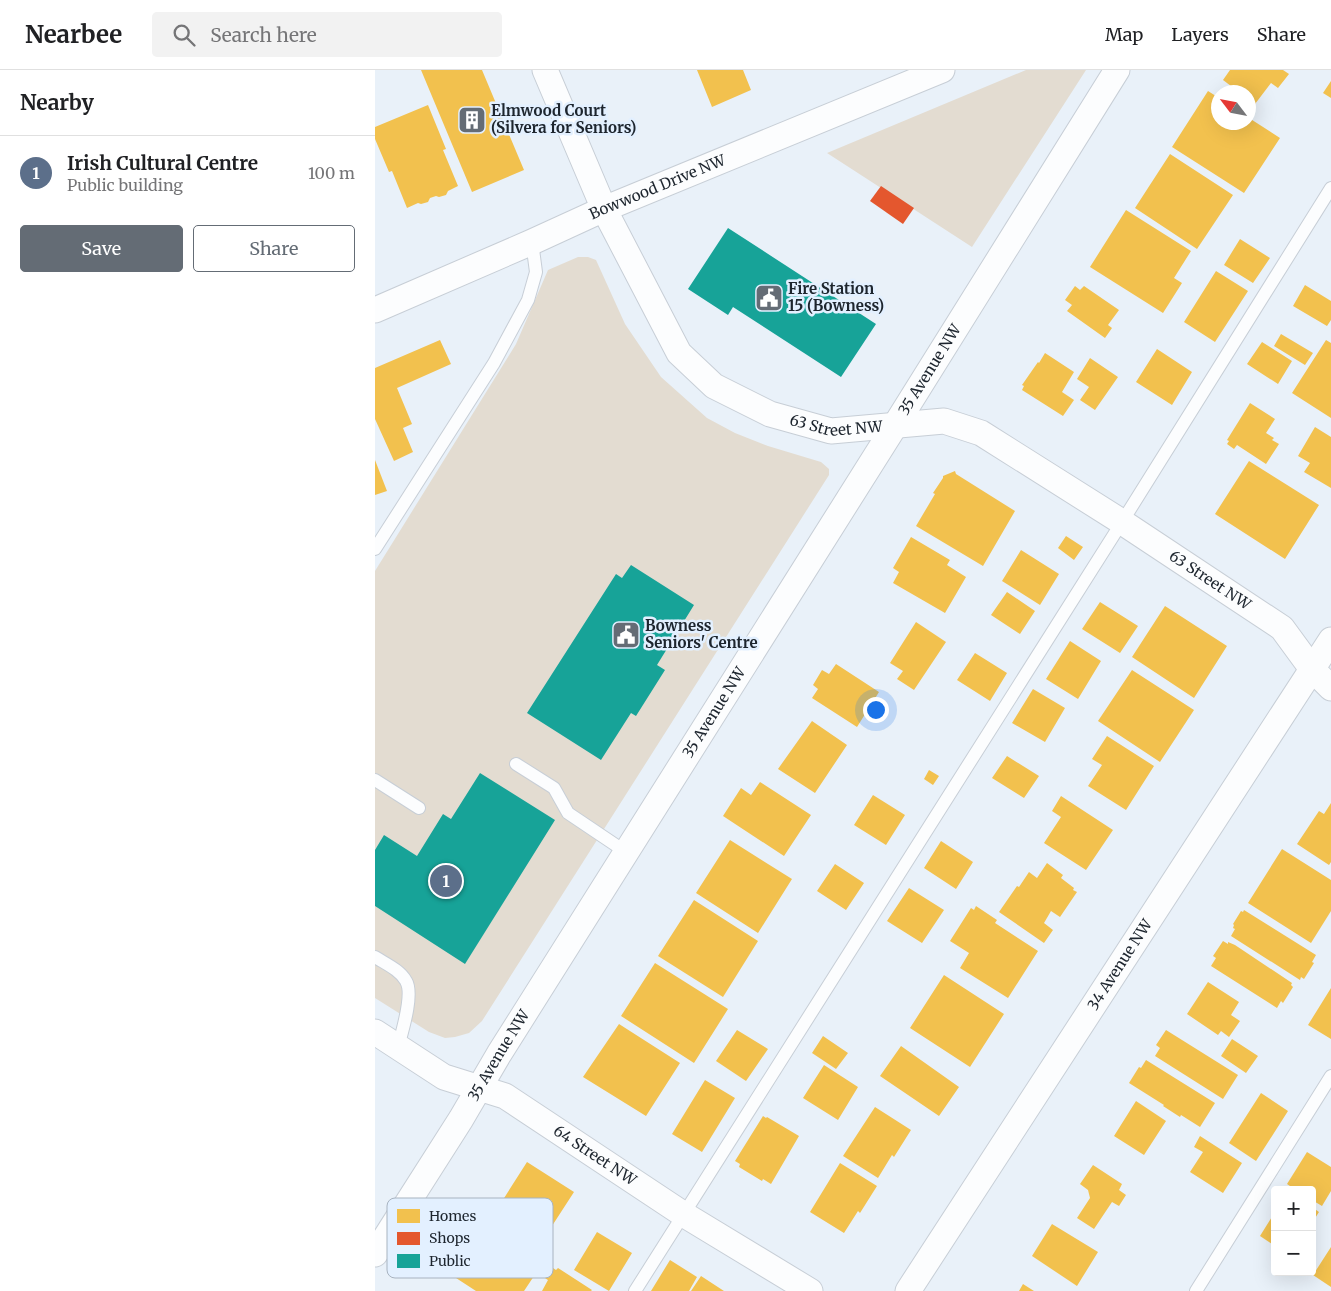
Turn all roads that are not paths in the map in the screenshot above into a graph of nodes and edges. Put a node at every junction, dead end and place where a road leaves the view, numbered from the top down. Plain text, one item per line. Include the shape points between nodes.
1 (545, 70) edge
2 (942, 70) edge
3 (1117, 70) edge
4 (1331, 188) edge
5 (604, 209) junction
6 (531, 242) junction
7 (375, 310) edge
8 (896, 424) junction
9 (1122, 522) junction
10 (375, 549) edge
11 (1331, 640) edge
12 (1312, 670) junction
13 (1331, 688) edge
14 (516, 764) dead end
15 (375, 780) edge
16 (419, 808) dead end
17 (626, 852) junction
18 (375, 957) edge
19 (375, 1032) edge
20 (398, 1047) junction
21 (1331, 1076) edge
22 (479, 1087) junction
23 (411, 1198) edge
24 (683, 1214) junction
25 (387, 1235) edge
26 (375, 1254) edge
27 (635, 1291) edge
28 (810, 1291) edge
29 (908, 1291) edge
30 (1196, 1291) edge

1 - 5 street, 63 Street NW
2 - 5 street, Bowwood Drive NW
3 - 8 street, 35 Avenue NW
4 - 9 lane
5 - 6 street, Bowwood Drive NW
5 - 8 street, 63 Street NW via 679,353 714,386 771,414 831,431
6 - 7 street, Bowwood Drive NW
6 - 10 lane via 536,272 528,300 494,363
8 - 9 street, 63 Street NW via 944,421 981,433
8 - 17 street, 35 Avenue NW
9 - 12 street, 63 Street NW via 1282,628
9 - 24 lane
11 - 12 street, 34 Avenue NW
12 - 13 street, 63 Street NW
12 - 29 street, 34 Avenue NW
14 - 17 lane via 554,788 568,813
15 - 16 lane
17 - 22 street, 35 Avenue NW
18 - 20 lane via 407,982 409,1001
19 - 20 street, 64 Street NW
20 - 22 street, 64 Street NW via 445,1076
21 - 30 lane
22 - 23 street, 35 Avenue NW
22 - 24 street, 64 Street NW via 505,1096
24 - 27 lane
24 - 28 street, 64 Street NW
25 - 26 street, 35 Avenue NW

